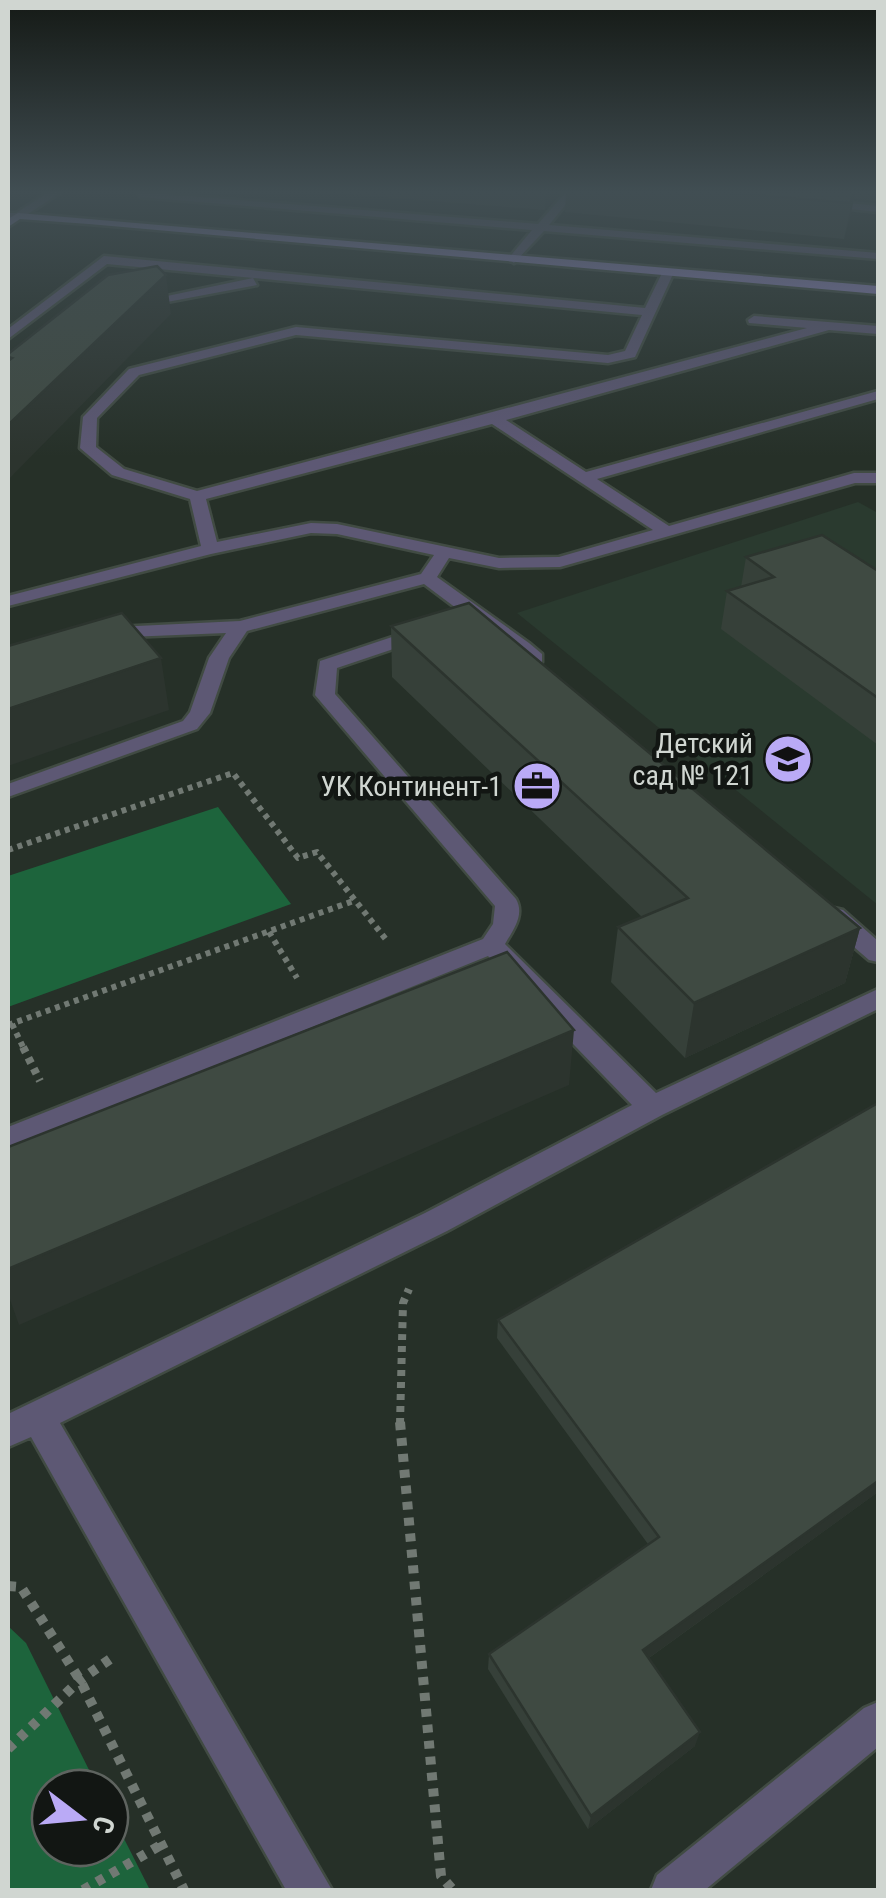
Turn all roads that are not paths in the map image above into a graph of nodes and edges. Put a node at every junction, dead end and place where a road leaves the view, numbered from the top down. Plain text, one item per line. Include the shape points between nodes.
1 (77, 281) edge
2 (263, 281) edge
3 (320, 281) edge
4 (663, 281) edge
5 (768, 281) edge
6 (878, 290) edge
7 (112, 308) edge
8 (646, 312) junction
9 (56, 319) edge
10 (754, 320) dead end
11 (828, 326) junction
12 (13, 330) edge
13 (878, 330) edge
14 (878, 395) edge
15 (494, 419) junction
16 (584, 478) junction
17 (878, 478) edge
18 (197, 496) junction
19 (668, 532) junction
20 (210, 549) junction
21 (443, 554) junction
22 (426, 578) junction
23 (8, 601) edge
24 (454, 622) junction
25 (240, 627) junction
26 (81, 636) edge
27 (556, 677) edge
28 (8, 791) edge
29 (820, 904) edge
30 (492, 944) junction
31 (878, 954) edge
32 (878, 998) edge
33 (652, 1107) junction
34 (8, 1139) edge
35 (22, 1423) edge
36 (878, 1722) edge
37 (310, 1890) edge
38 (672, 1890) edge

1 - 12 street
2 - 7 street
3 - 8 street
4 - 8 street
5 - 6 main road
8 - 18 street via 630,354 608,359 296,332 134,372 90,417 88,448 118,472
9 - 12 street
10 - 11 street
11 - 13 street
11 - 15 street
14 - 16 street
15 - 16 street
15 - 18 street
16 - 19 street
17 - 19 street via 854,478
18 - 20 street
19 - 21 street via 560,562 500,563
20 - 21 street via 310,528
20 - 23 street
21 - 22 street
22 - 24 street
22 - 25 street
24 - 27 street via 498,627
24 - 30 street via 327,665 325,695 507,905
25 - 26 street
25 - 28 street via 190,725
29 - 31 street
30 - 33 street
30 - 34 street
32 - 33 street
33 - 35 street via 436,1222
35 - 37 street via 156,1628
36 - 38 street

